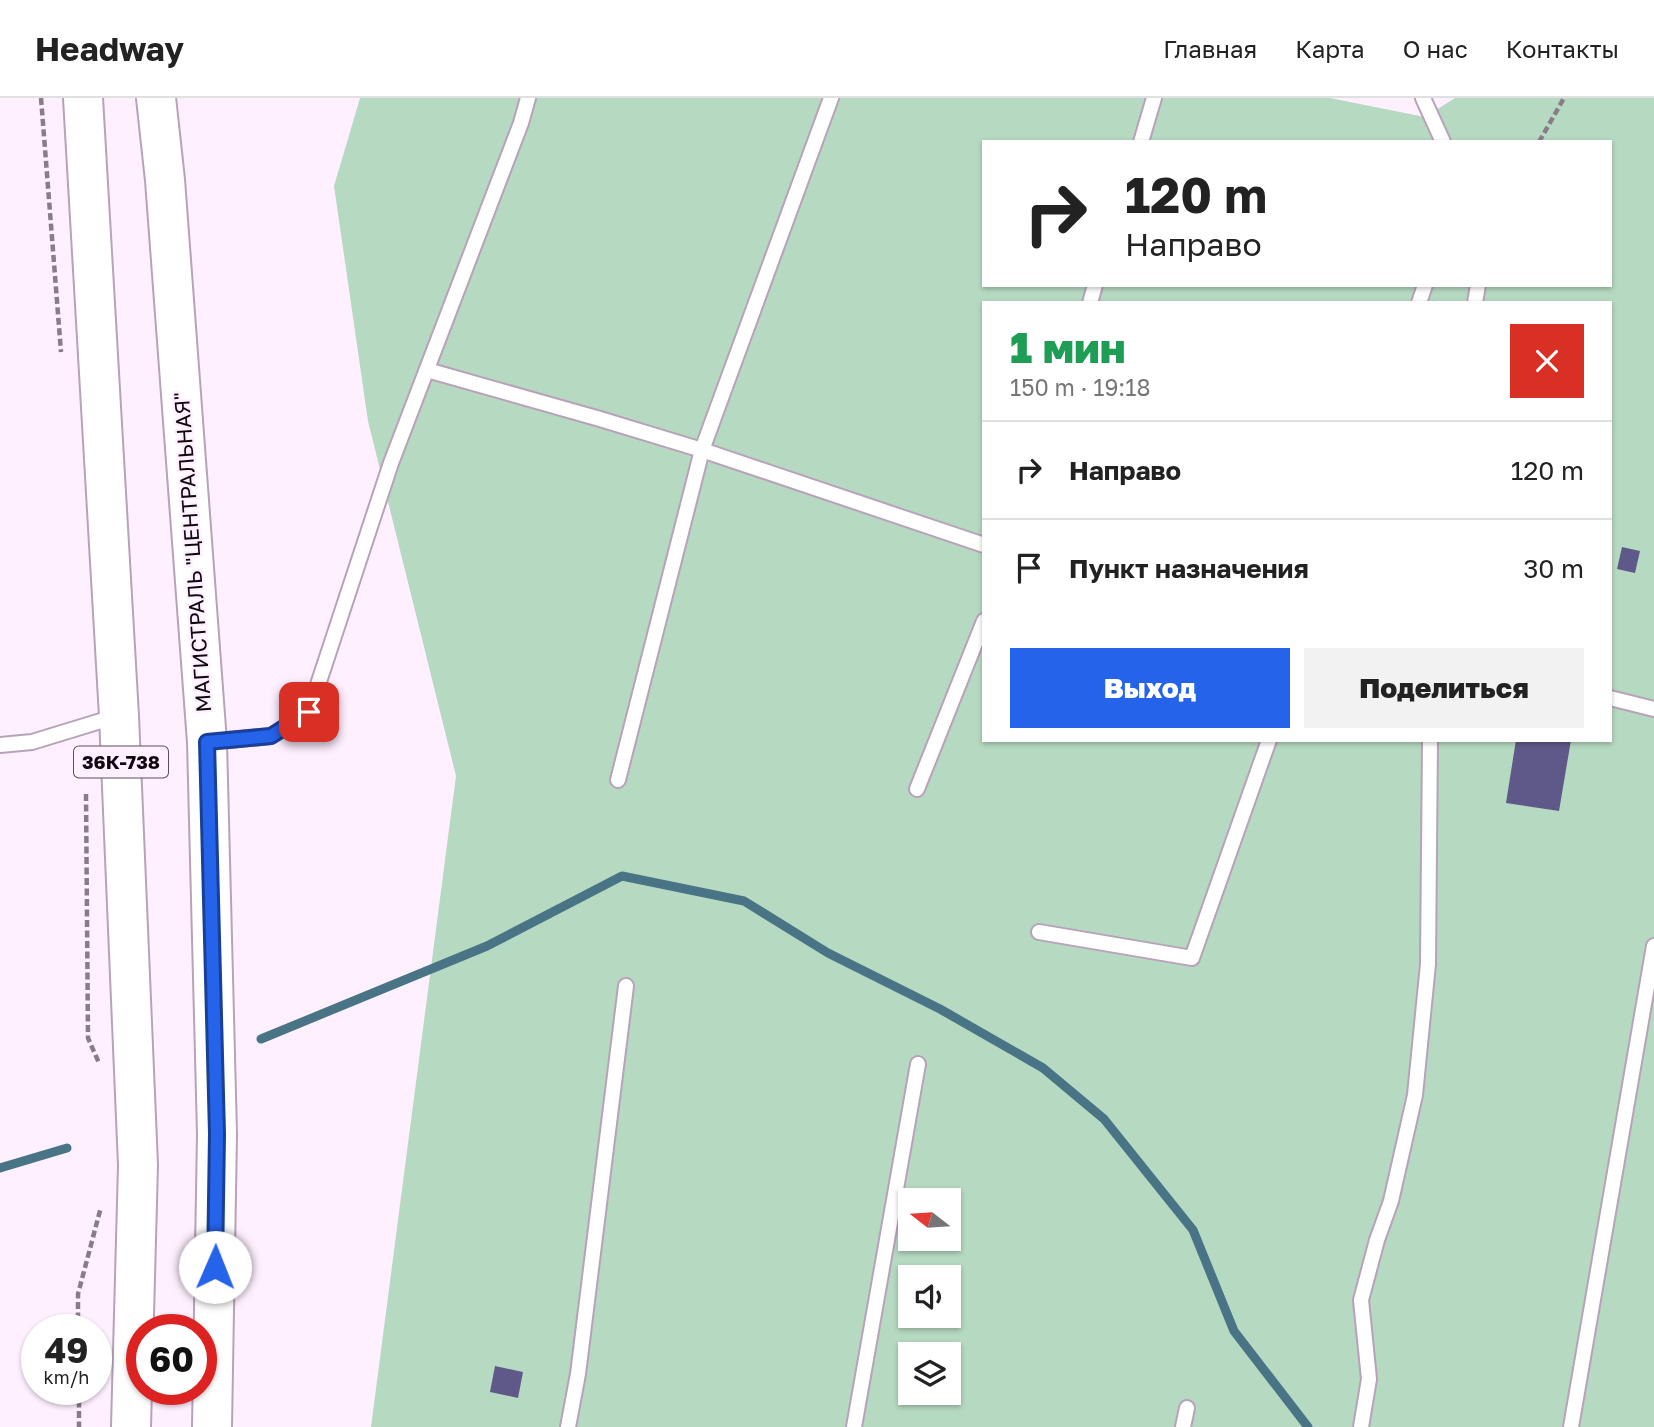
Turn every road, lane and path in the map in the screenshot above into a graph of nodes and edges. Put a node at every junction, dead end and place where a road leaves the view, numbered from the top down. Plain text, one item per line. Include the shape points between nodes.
1 (83, 98) edge
2 (156, 98) edge
3 (528, 98) edge
4 (831, 98) edge
5 (1154, 98) edge
6 (1423, 98) edge
7 (1564, 98) edge
8 (1142, 140) edge
9 (1442, 140) edge
10 (1540, 140) edge
11 (427, 370) junction
12 (702, 450) junction
13 (982, 544) edge
14 (982, 626) edge
15 (1612, 698) edge
16 (1654, 709) edge
17 (119, 716) junction
18 (207, 742) junction
19 (1268, 742) edge
20 (1430, 742) edge
21 (0, 745) edge
22 (618, 780) dead end
23 (917, 789) dead end
24 (1039, 932) dead end
25 (1654, 946) edge
26 (626, 986) dead end
27 (918, 1063) dead end
28 (79, 1405) edge
29 (1187, 1408) dead end
30 (79, 1427) edge
31 (131, 1427) edge
32 (212, 1427) edge
33 (568, 1427) edge
34 (853, 1427) edge
35 (1183, 1427) edge
36 (1361, 1427) edge
37 (1571, 1427) edge

1 - 17 main road, 36К-738
2 - 18 main road, МАГИСТРАЛЬ "ЦЕНТРАЛЬНАЯ"
3 - 11 lane
4 - 12 lane
5 - 8 lane
6 - 9 lane
7 - 10 path
11 - 12 lane
11 - 18 lane via 391,463 309,712 271,736
12 - 13 lane
12 - 22 lane
14 - 23 lane
15 - 16 lane
17 - 21 lane via 32,741
17 - 31 main road, 36К-738 via 138,1165
18 - 32 main road, МАГИСТРАЛЬ "ЦЕНТРАЛЬНАЯ" via 217,1134
19 - 24 lane via 1192,958
20 - 36 lane via 1428,964 1416,1082 1391,1201 1361,1300 1370,1379
25 - 37 lane
26 - 33 lane
27 - 34 lane
28 - 30 path
29 - 35 lane

